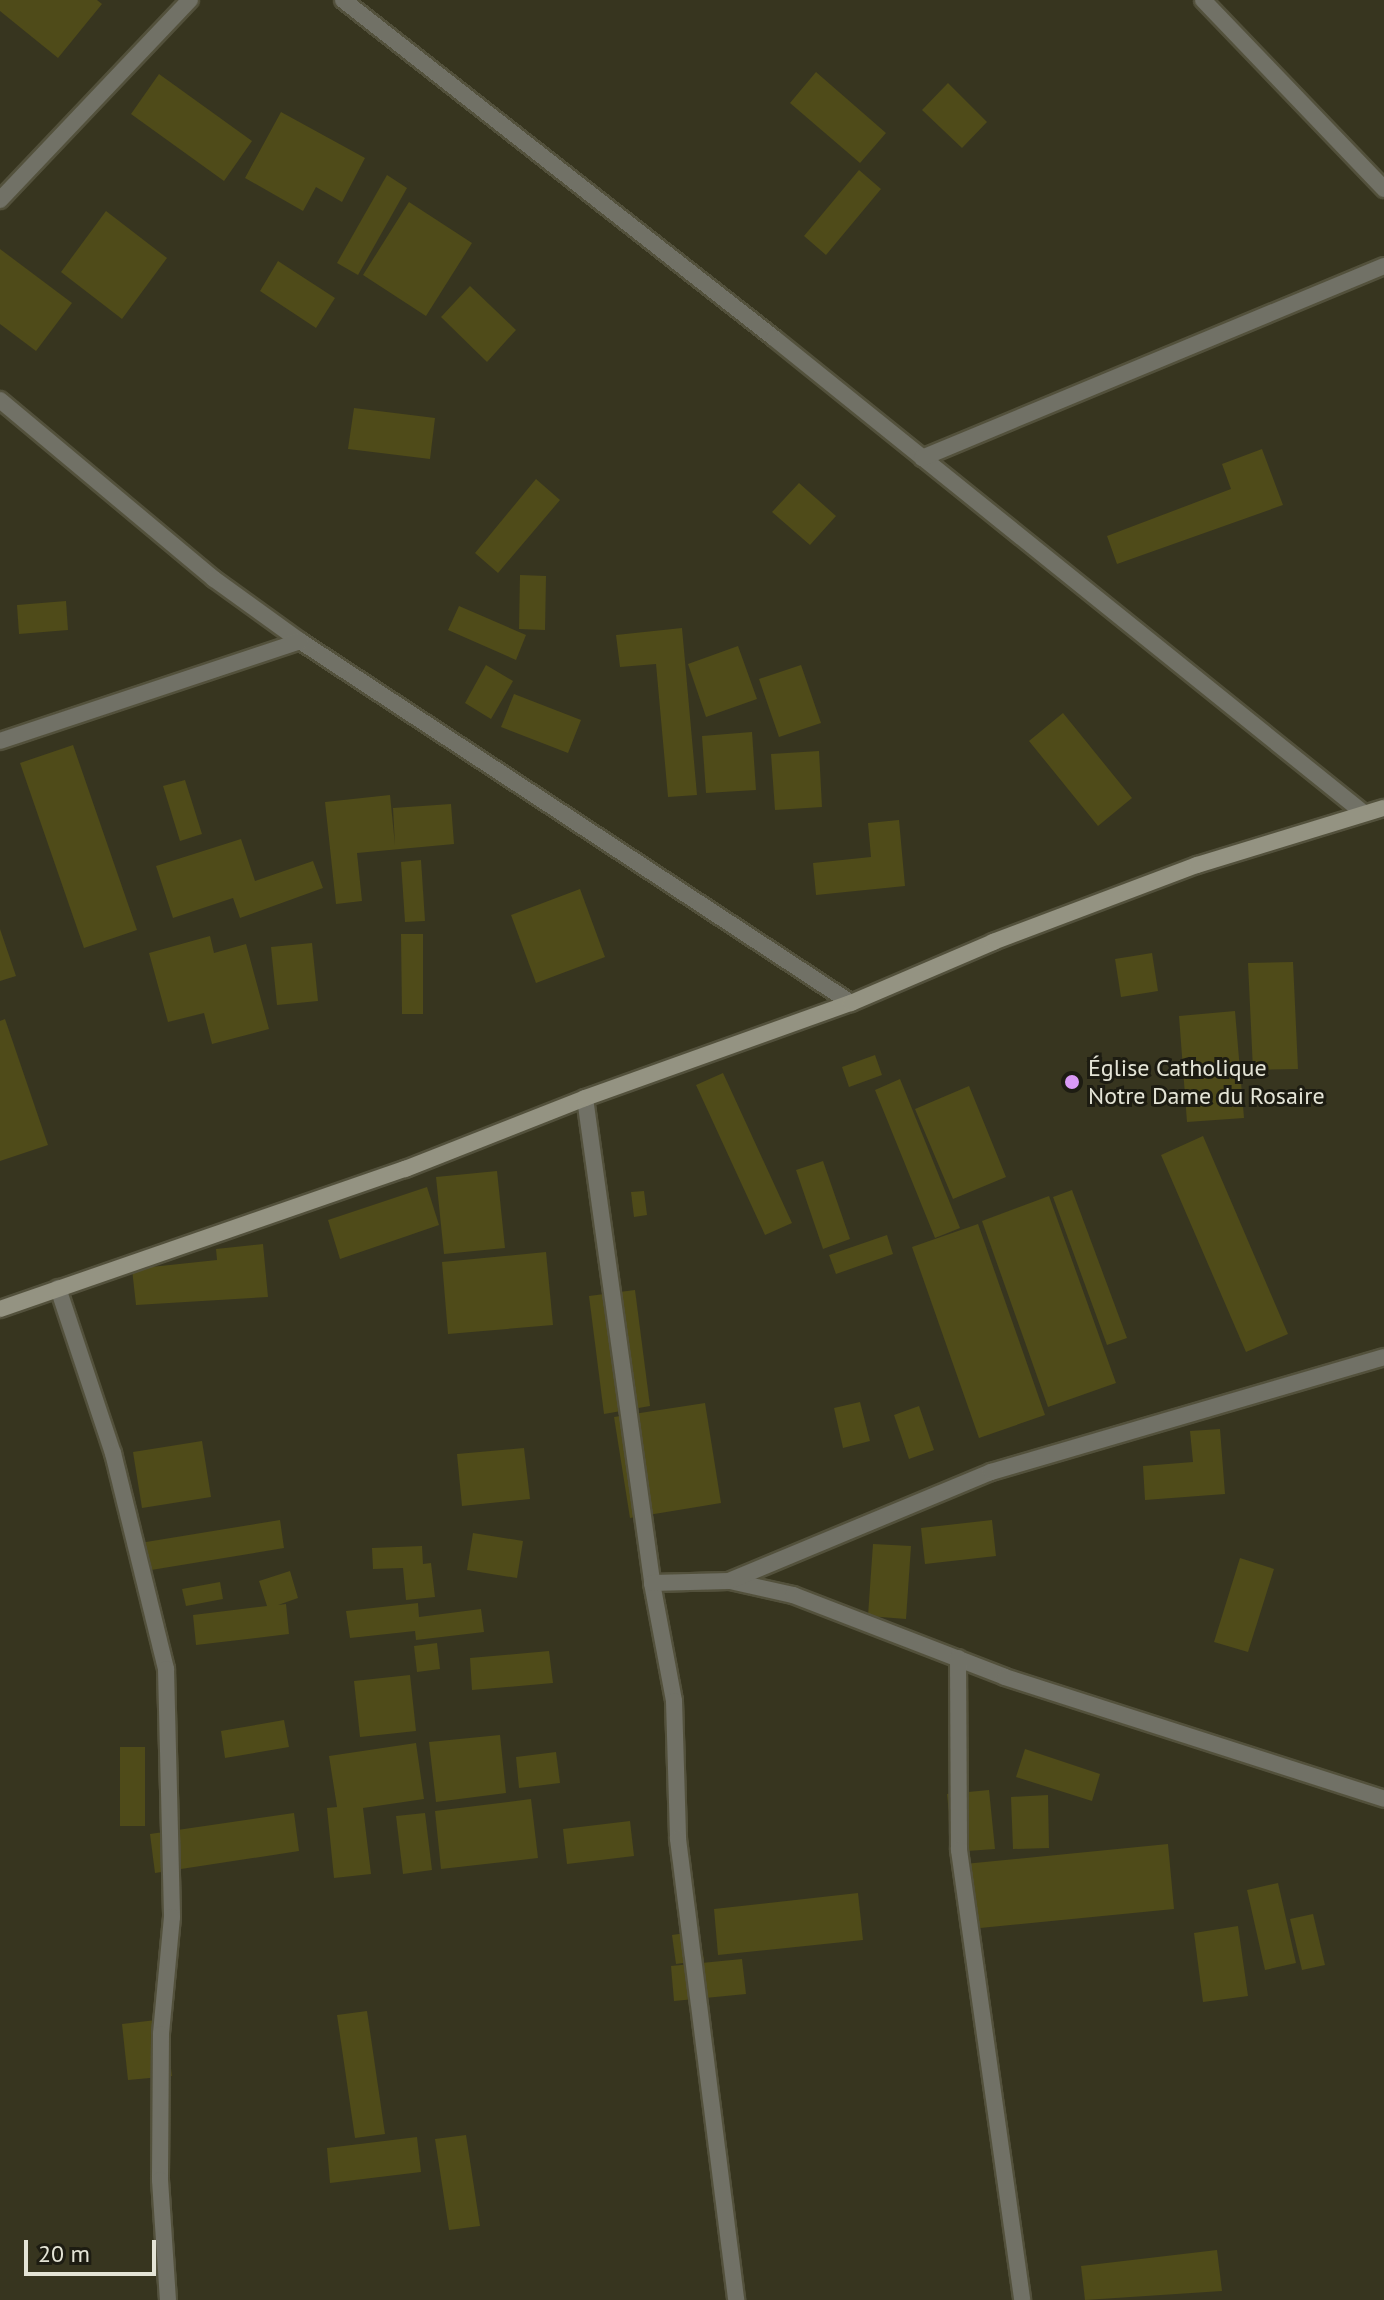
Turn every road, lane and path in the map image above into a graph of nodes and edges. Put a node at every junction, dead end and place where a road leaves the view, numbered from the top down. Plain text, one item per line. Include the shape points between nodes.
1 (190, 0) edge
2 (343, 0) edge
3 (1203, 0) edge
4 (1384, 189) edge
5 (0, 200) edge
6 (1384, 266) edge
7 (0, 400) edge
8 (922, 458) junction
9 (300, 641) junction
10 (0, 741) edge
11 (1384, 808) edge
12 (1361, 811) junction
13 (851, 1003) junction
14 (585, 1098) junction
15 (58, 1288) junction
16 (0, 1309) edge
17 (1384, 1357) edge
18 (729, 1581) junction
19 (652, 1583) junction
20 (958, 1658) junction
21 (1384, 1799) edge
22 (168, 2300) edge
23 (736, 2300) edge
24 (1022, 2300) edge

1 - 5 street
2 - 8 street
3 - 4 street
6 - 8 street
7 - 9 street via 214,579
8 - 12 street
9 - 10 street
9 - 13 street
11 - 12 street
12 - 13 street via 1138,887
13 - 14 street
14 - 15 street via 405,1169
14 - 19 street
15 - 16 street
15 - 22 street via 113,1453 166,1669 172,1917 161,2034 160,2180
17 - 18 street via 991,1472
18 - 19 street
18 - 20 street via 793,1595
19 - 23 street via 674,1701 678,1839
20 - 21 street
20 - 24 street via 959,1850

